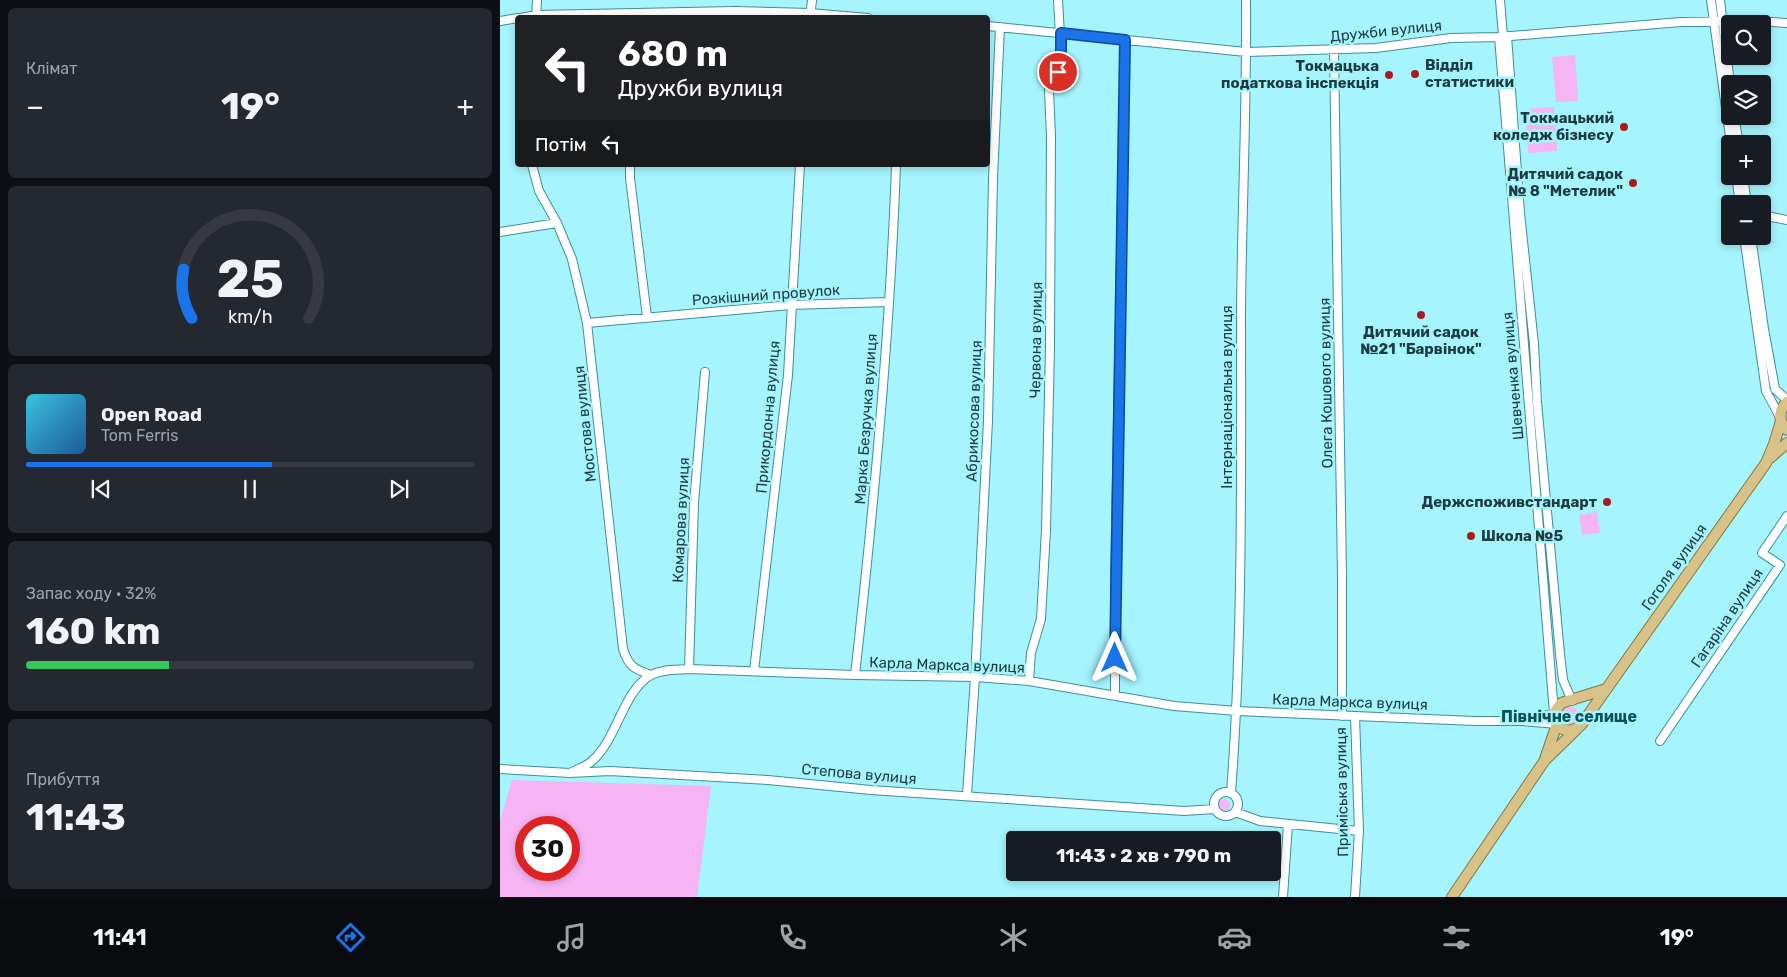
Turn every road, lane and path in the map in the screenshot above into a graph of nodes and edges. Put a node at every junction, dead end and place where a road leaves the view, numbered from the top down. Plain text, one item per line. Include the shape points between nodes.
1 (536, 0) edge
2 (812, 0) edge
3 (1058, 0) edge
4 (1246, 0) edge
5 (1500, 0) edge
6 (1711, 0) edge
7 (1720, 0) edge
8 (536, 15) edge
9 (576, 15) edge
10 (810, 15) edge
11 (1722, 15) edge
12 (515, 19) edge
13 (500, 21) edge
14 (1714, 22) junction
15 (1721, 22) edge
16 (1771, 22) edge
17 (1787, 23) edge
18 (990, 26) edge
19 (1000, 27) junction
20 (1061, 33) junction
21 (1503, 36) junction
22 (1125, 40) junction
23 (1334, 50) junction
24 (1246, 52) junction
25 (1730, 135) edge
26 (533, 167) edge
27 (630, 167) edge
28 (800, 167) edge
29 (896, 167) edge
30 (1771, 217) edge
31 (1787, 220) edge
32 (557, 223) junction
33 (500, 232) edge
34 (1746, 245) edge
35 (1751, 245) edge
36 (1751, 262) junction
37 (1528, 288) junction
38 (1520, 289) junction
39 (888, 302) junction
40 (790, 305) junction
41 (646, 317) junction
42 (587, 323) junction
43 (705, 372) dead end
44 (1787, 401) edge
45 (1783, 422) edge
46 (1787, 443) edge
47 (1766, 462) junction
48 (1544, 475) junction
49 (1535, 476) junction
50 (1787, 516) edge
51 (689, 669) junction
52 (754, 672) junction
53 (651, 675) junction
54 (855, 675) junction
55 (975, 677) junction
56 (1029, 681) junction
57 (1606, 689) junction
58 (1115, 695) junction
59 (1572, 701) junction
60 (1237, 711) junction
61 (1554, 713) junction
62 (1342, 716) junction
63 (1355, 716) junction
64 (1522, 721) junction
65 (1557, 724) junction
66 (1581, 724) junction
67 (1660, 741) dead end
68 (1545, 760) junction
69 (500, 769) edge
70 (570, 773) junction
71 (1231, 793) junction
72 (967, 796) junction
73 (1215, 809) junction
74 (1235, 812) junction
75 (1288, 824) junction
76 (1360, 831) junction
77 (1283, 897) edge
78 (1355, 897) edge
79 (1452, 897) edge

1 - 8 street
2 - 10 street
3 - 20 street, Червона вулиця
4 - 24 street, Інтернаціональна вулиця
5 - 21 street, Шевченка вулиця
6 - 14 street
7 - 11 street
9 - 10 street via 735,11
12 - 13 street
14 - 15 street, Дружби вулиця
14 - 21 street, Дружби вулиця
14 - 25 street
16 - 17 street, Дружби вулиця
18 - 19 street, Дружби вулиця
19 - 20 street, Дружби вулиця
19 - 55 street, Абрикосова вулиця via 988,421
20 - 22 street, Дружби вулиця
20 - 56 street, Червона вулиця via 1058,72 1049,90 1050,337 1046,530 1041,620 1032,647
21 - 23 street, Дружби вулиця
21 - 37 street, Шевченка вулиця
21 - 38 street, Шевченка вулиця via 1512,215
22 - 24 street, Дружби вулиця
22 - 58 street
23 - 24 street, Дружби вулиця
23 - 62 street, Олега Кошового вулиця
24 - 60 street, Інтернаціональна вулиця via 1242,217 1241,603
26 - 32 street, Мостова вулиця via 539,191
27 - 41 street
28 - 40 street, Прикордонна вулиця
29 - 39 street, Марка Безручка вулиця
30 - 31 street
32 - 33 street
32 - 42 street, Мостова вулиця via 572,259
34 - 36 street
35 - 36 street
36 - 44 street via 1775,389
36 - 45 street via 1766,391
37 - 38 street
37 - 48 street, Шевченка вулиця
38 - 49 street, Шевченка вулиця
39 - 40 street, Розкішний провулок
39 - 54 street, Марка Безручка вулиця via 870,542
40 - 41 street, Розкішний провулок
40 - 52 street, Прикордонна вулиця via 788,375
41 - 42 street, Розкішний провулок
42 - 53 street, Мостова вулиця via 623,649 632,667
43 - 51 street, Комарова вулиця via 694,503
44 - 45 main road, Гоголя вулиця via 1782,408
45 - 47 main road, Гоголя вулиця
46 - 47 main road, Гоголя вулиця
47 - 57 main road, Гоголя вулиця
48 - 49 street
48 - 59 street, Шевченка вулиця via 1563,680
49 - 61 street, Шевченка вулиця
50 - 67 street, Гагаріна вулиця via 1762,552 1780,565
51 - 52 street, Карла Маркса вулиця
51 - 53 street, Карла Маркса вулиця
52 - 54 street, Карла Маркса вулиця
53 - 70 street via 630,698 611,739 593,761
54 - 55 street, Карла Маркса вулиця
55 - 56 street, Карла Маркса вулиця
55 - 72 street, Абрикосова вулиця
56 - 58 street, Карла Маркса вулиця
57 - 59 main road
57 - 66 main road, Гоголя вулиця
58 - 60 street, Карла Маркса вулиця via 1174,706
59 - 61 main road via 1561,703
59 - 66 main road via 1582,707
60 - 62 street, Карла Маркса вулиця
60 - 71 street, Інтернаціональна вулиця
61 - 64 street, Карла Маркса вулиця
61 - 65 main road
62 - 63 street, Карла Маркса вулиця
63 - 64 street, Карла Маркса вулиця
63 - 76 street, Приміська вулиця
64 - 65 street, Карла Маркса вулиця
65 - 66 main road via 1567,731
65 - 68 main road, Гоголя вулиця
66 - 68 main road, Гоголя вулиця
68 - 79 main road, Гоголя вулиця
69 - 70 street, Степова вулиця
70 - 72 street, Степова вулиця via 610,771 768,780
71 - 73 street via 1223,792 1216,797
71 - 74 street via 1238,802
72 - 73 street, Степова вулиця via 1184,811
73 - 74 street via 1225,816
74 - 75 street via 1260,821
75 - 76 street
75 - 77 street
76 - 78 street, Приміська вулиця

